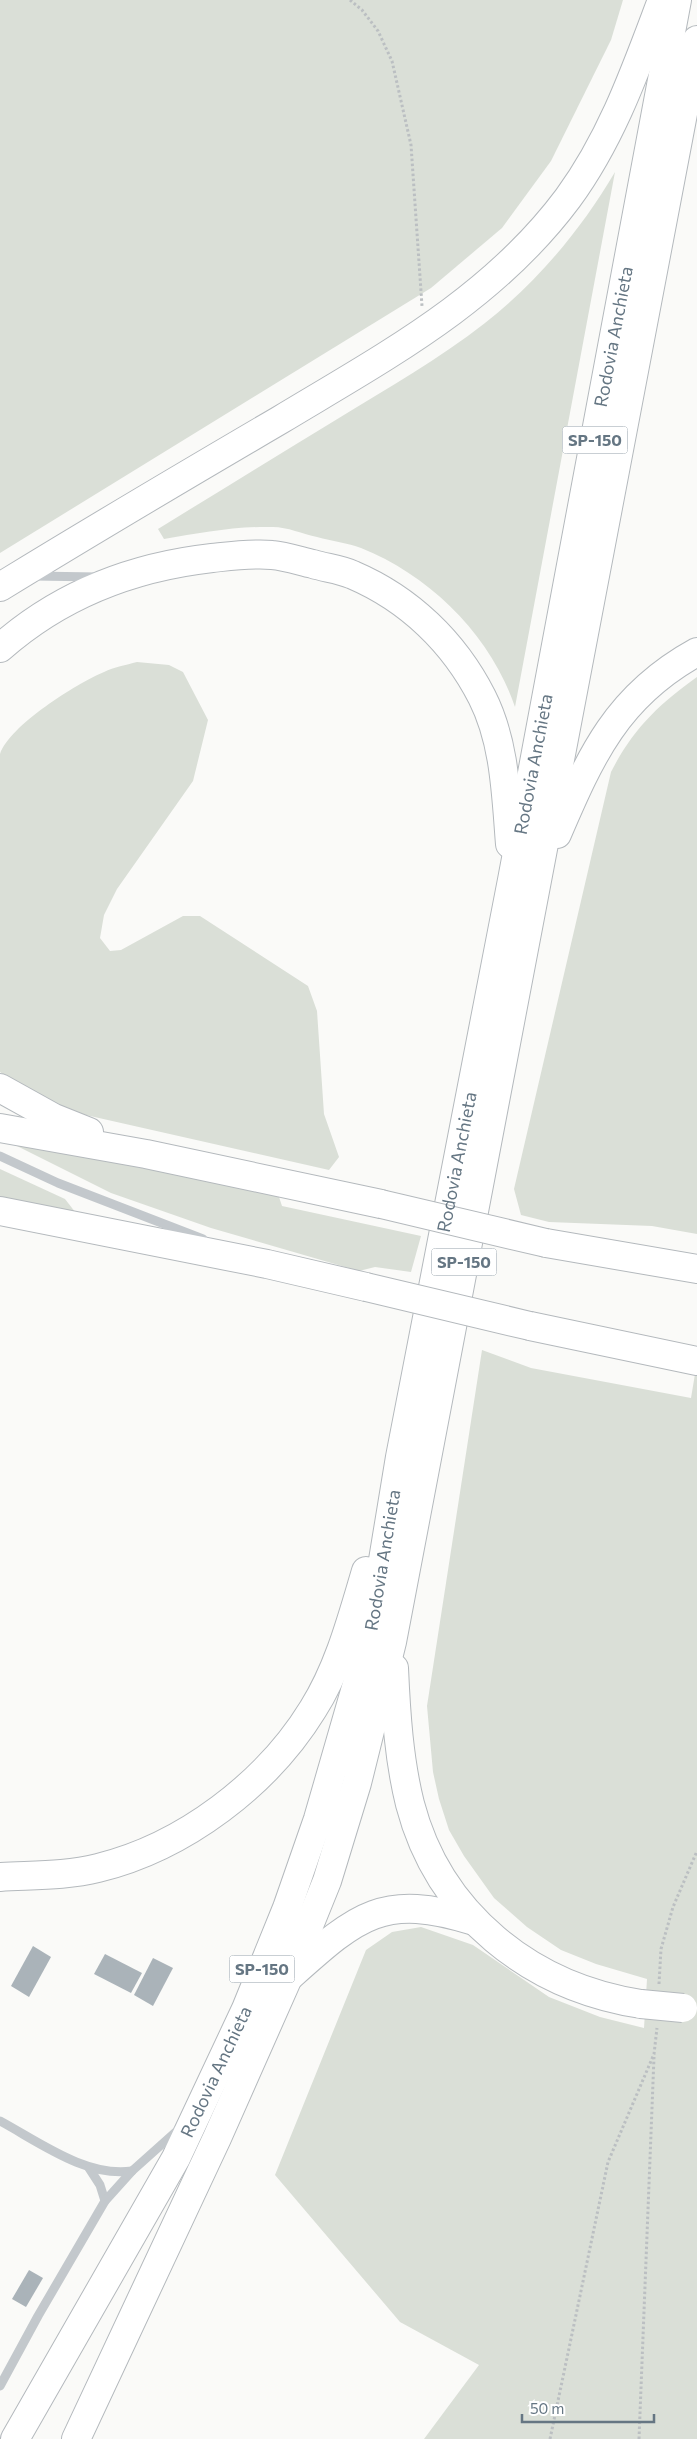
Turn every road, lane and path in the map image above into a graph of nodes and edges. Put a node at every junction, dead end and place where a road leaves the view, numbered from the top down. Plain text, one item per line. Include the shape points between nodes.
1 (350, 0) edge
2 (662, 0) edge
3 (677, 0) edge
4 (697, 40) edge
5 (424, 333) junction
6 (117, 577) junction
7 (9, 581) edge
8 (0, 648) edge
9 (697, 652) edge
10 (525, 881) junction
11 (0, 1088) edge
12 (0, 1128) edge
13 (146, 1154) junction
14 (0, 1156) edge
15 (0, 1211) edge
16 (0, 1215) edge
17 (27, 1216) junction
18 (267, 1264) junction
19 (697, 1269) edge
20 (697, 1361) edge
21 (400, 1457) junction
22 (392, 1642) junction
23 (697, 1852) edge
24 (0, 1877) edge
25 (474, 1921) junction
26 (287, 1980) junction
27 (650, 1996) junction
28 (690, 2008) edge
29 (657, 2026) dead end
30 (654, 2054) junction
31 (200, 2107) junction
32 (0, 2121) edge
33 (89, 2168) junction
34 (132, 2171) junction
35 (105, 2201) junction
36 (0, 2386) edge
37 (77, 2438) edge
38 (15, 2439) edge
39 (550, 2439) edge
40 (639, 2439) edge

1 - 5 path via 378,32 392,61 411,145
2 - 5 highway via 606,139 567,199 509,266
3 - 10 highway, Rodovia Anchieta / SP-150
4 - 10 highway, Rodovia Anchieta / SP-150
5 - 7 highway
6 - 7 lane
6 - 8 highway via 48,612
6 - 10 highway via 172,562 273,555 351,574 390,593 427,622 455,653 482,698 498,743
9 - 10 highway via 653,681 611,726
10 - 21 highway, Rodovia Anchieta / SP-150
10 - 22 highway, Rodovia Anchieta / SP-150
11 - 13 highway via 54,1118
12 - 13 highway
13 - 19 highway, bridge via 546,1243
14 - 18 lane via 58,1183
15 - 17 highway
16 - 17 highway
17 - 18 highway
18 - 20 highway, bridge via 530,1326
21 - 24 highway via 348,1631 333,1669 314,1709 263,1773 231,1802 201,1822 136,1855 99,1868 59,1875
21 - 31 highway, Rodovia Anchieta / SP-150 via 370,1639 318,1819 287,1908 246,2009
22 - 25 highway via 402,1766 411,1806 423,1842 452,1894
22 - 26 highway, Rodovia Anchieta / SP-150 via 357,1783 327,1880
23 - 27 path via 673,1906
25 - 26 highway via 429,1910 404,1908 375,1913 333,1938
25 - 27 highway via 504,1948 561,1982 613,2000
26 - 37 highway, Rodovia Anchieta / SP-150
27 - 28 highway, bridge
29 - 30 path
30 - 39 path via 608,2162
30 - 40 path
31 - 34 lane
31 - 38 highway, Rodovia Anchieta / SP-150 via 176,2158
32 - 33 lane
33 - 34 lane via 112,2173
33 - 35 lane
34 - 35 lane
35 - 36 lane

